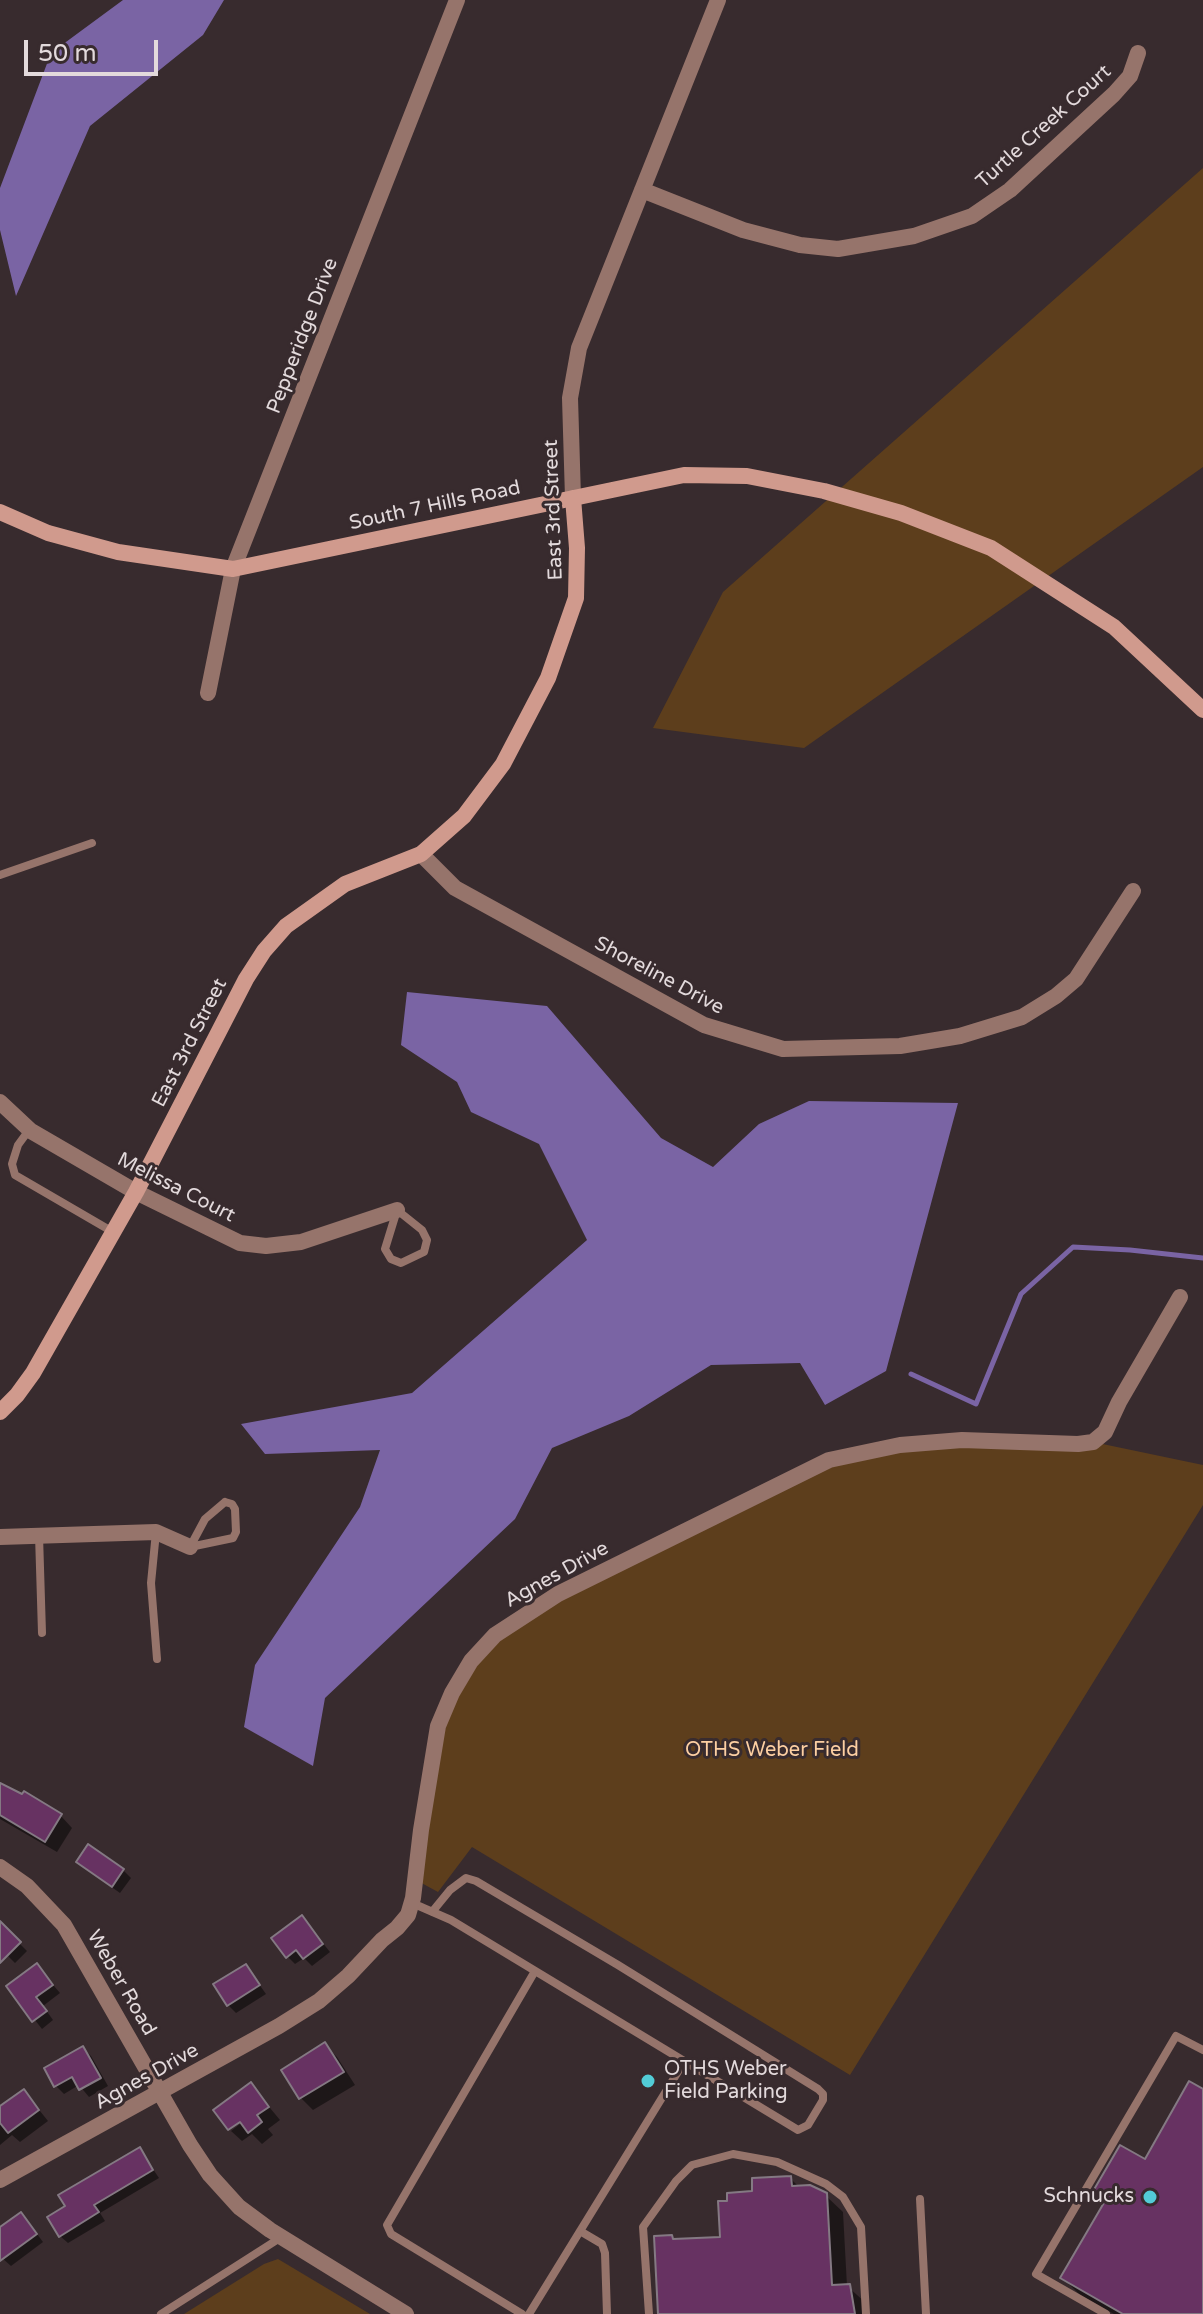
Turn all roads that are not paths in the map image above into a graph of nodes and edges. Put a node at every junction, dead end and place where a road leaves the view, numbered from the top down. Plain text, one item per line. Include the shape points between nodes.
1 (457, 0) edge
2 (718, 0) edge
3 (1138, 53) dead end
4 (642, 190) junction
5 (573, 498) junction
6 (0, 512) edge
7 (233, 569) junction
8 (208, 693) dead end
9 (1203, 710) edge
10 (92, 843) dead end
11 (421, 854) junction
12 (0, 875) edge
13 (1133, 891) dead end
14 (0, 1102) edge
15 (30, 1129) junction
16 (136, 1192) junction
17 (397, 1210) junction
18 (113, 1232) junction
19 (1180, 1297) dead end
20 (0, 1412) edge
21 (156, 1532) junction
22 (39, 1535) junction
23 (0, 1537) edge
24 (190, 1547) junction
25 (42, 1633) dead end
26 (157, 1659) dead end
27 (0, 1867) edge
28 (411, 1903) junction
29 (432, 1912) junction
30 (535, 1971) junction
31 (1203, 2050) edge
32 (684, 2062) junction
33 (160, 2092) junction
34 (0, 2180) edge
35 (920, 2199) dead end
36 (580, 2231) junction
37 (280, 2238) junction
38 (161, 2314) edge
39 (406, 2314) edge
40 (522, 2314) edge
41 (529, 2314) edge
42 (607, 2314) edge
43 (649, 2314) edge
44 (866, 2314) edge
45 (926, 2314) edge
46 (1106, 2314) edge

1 - 7 street, Pepperidge Drive
2 - 4 street, East 3rd Street
3 - 4 street, Turtle Creek Court via 1130,76 1114,94 1010,190 972,216 914,236 838,249 800,245 743,230
4 - 5 street, East 3rd Street via 579,348 570,398
5 - 7 street, South 7 Hills Road
5 - 9 street, South 7 Hills Road via 684,475 747,476 824,491 919,519 991,548 1114,627
5 - 11 street, East 3rd Street via 576,598 548,678 503,764 464,816
6 - 7 street, South 7 Hills Road via 48,533 118,552
7 - 8 street, Pepperidge Drive
10 - 12 lane
11 - 13 street, Shoreline Drive via 455,888 704,1025 783,1049 900,1046 960,1036 1022,1017 1076,979
11 - 16 street, East 3rd Street via 345,884 286,926 264,951
14 - 15 street, Melissa Court
15 - 16 street, Melissa Court
15 - 18 lane via 18,1145 12,1164 15,1175
16 - 17 street, Melissa Court via 240,1243 266,1246 301,1242
16 - 18 street, East 3rd Street
17 - 17 lane via 385,1249 401,1263 424,1252 427,1240
18 - 20 street, East 3rd Street via 33,1373
19 - 28 street, Agnes Drive via 1105,1432 1093,1442 962,1440 900,1445 829,1460 558,1594 495,1635 471,1661 438,1726
21 - 22 street
21 - 24 street
21 - 26 lane via 151,1583
22 - 23 street
22 - 25 lane
24 - 24 lane via 205,1519 225,1502 232,1504 233,1538
27 - 33 street, Weber Road via 36,1894 64,1925
28 - 29 lane
28 - 33 street, Agnes Drive via 397,1928 319,2001
29 - 30 lane
29 - 32 lane via 466,1878 476,1881 818,2089 823,2100 808,2125 798,2130
30 - 32 lane
30 - 40 lane via 387,2225 391,2234
31 - 46 lane via 1176,2036 1036,2274
32 - 36 lane
33 - 34 street, Agnes Drive
33 - 37 street, Weber Road via 210,2175 239,2207
35 - 45 lane
36 - 41 lane
36 - 42 lane via 602,2244 605,2253
37 - 38 lane
37 - 39 street, Weber Road
43 - 44 lane via 643,2227 692,2165 733,2154 777,2162 843,2197 861,2227

